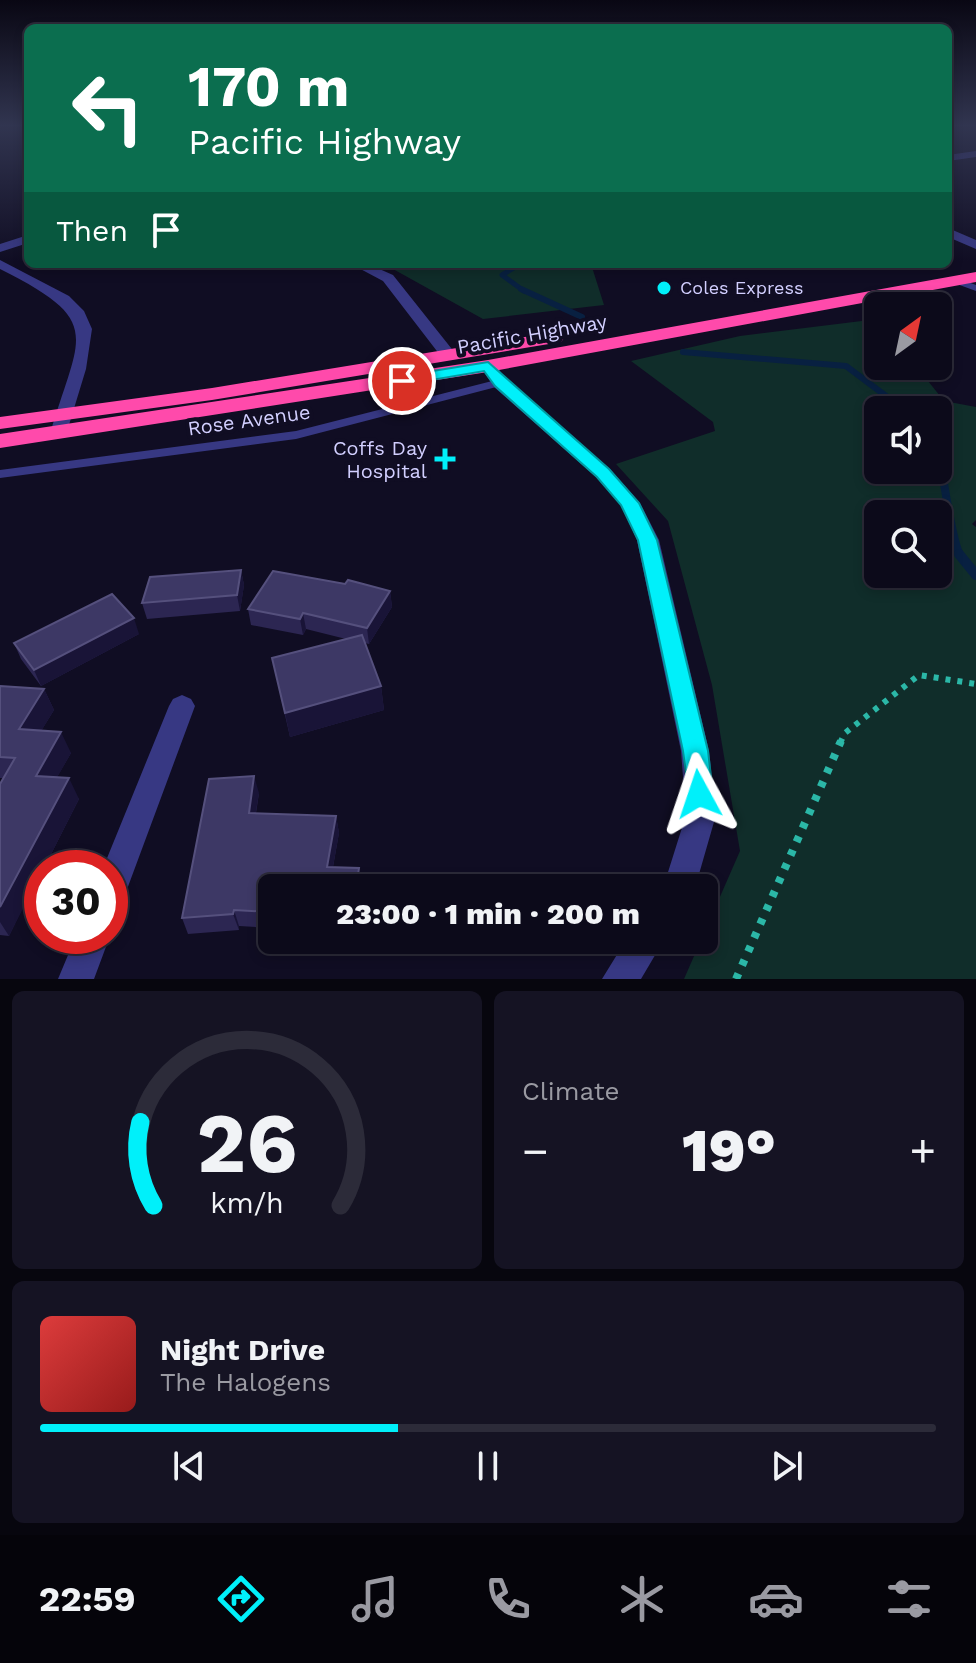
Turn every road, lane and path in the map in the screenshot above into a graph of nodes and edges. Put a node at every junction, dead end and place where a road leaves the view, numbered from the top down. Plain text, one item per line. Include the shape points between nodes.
1 (952, 234) edge
2 (24, 240) edge
3 (976, 245) edge
4 (0, 248) edge
5 (976, 261) edge
6 (0, 264) edge
7 (952, 265) edge
8 (366, 268) edge
9 (937, 268) edge
10 (966, 279) edge
11 (976, 288) edge
12 (449, 356) junction
13 (494, 374) junction
14 (0, 423) edge
15 (61, 424) junction
16 (0, 441) edge
17 (0, 474) edge
18 (976, 684) edge
19 (182, 706) dead end
20 (126, 850) edge
21 (683, 874) edge
22 (86, 954) edge
23 (637, 954) edge
24 (76, 979) edge
25 (620, 979) edge
26 (736, 979) edge

1 - 3 street
2 - 4 street
5 - 7 highway, Pacific Highway
6 - 15 street via 66,297 85,327 87,343
8 - 12 street via 388,278
9 - 12 highway, Pacific Highway
10 - 11 lane
10 - 13 highway, Pacific Highway
12 - 15 highway, Pacific Highway
13 - 15 highway, Pacific Highway
13 - 17 lane, Rose Avenue via 296,435
13 - 21 street via 603,473 630,503 648,540 695,751 701,815
14 - 15 highway, Pacific Highway
15 - 16 highway, Pacific Highway
18 - 26 path via 919,675 845,733
19 - 20 street
22 - 24 street
23 - 25 street

